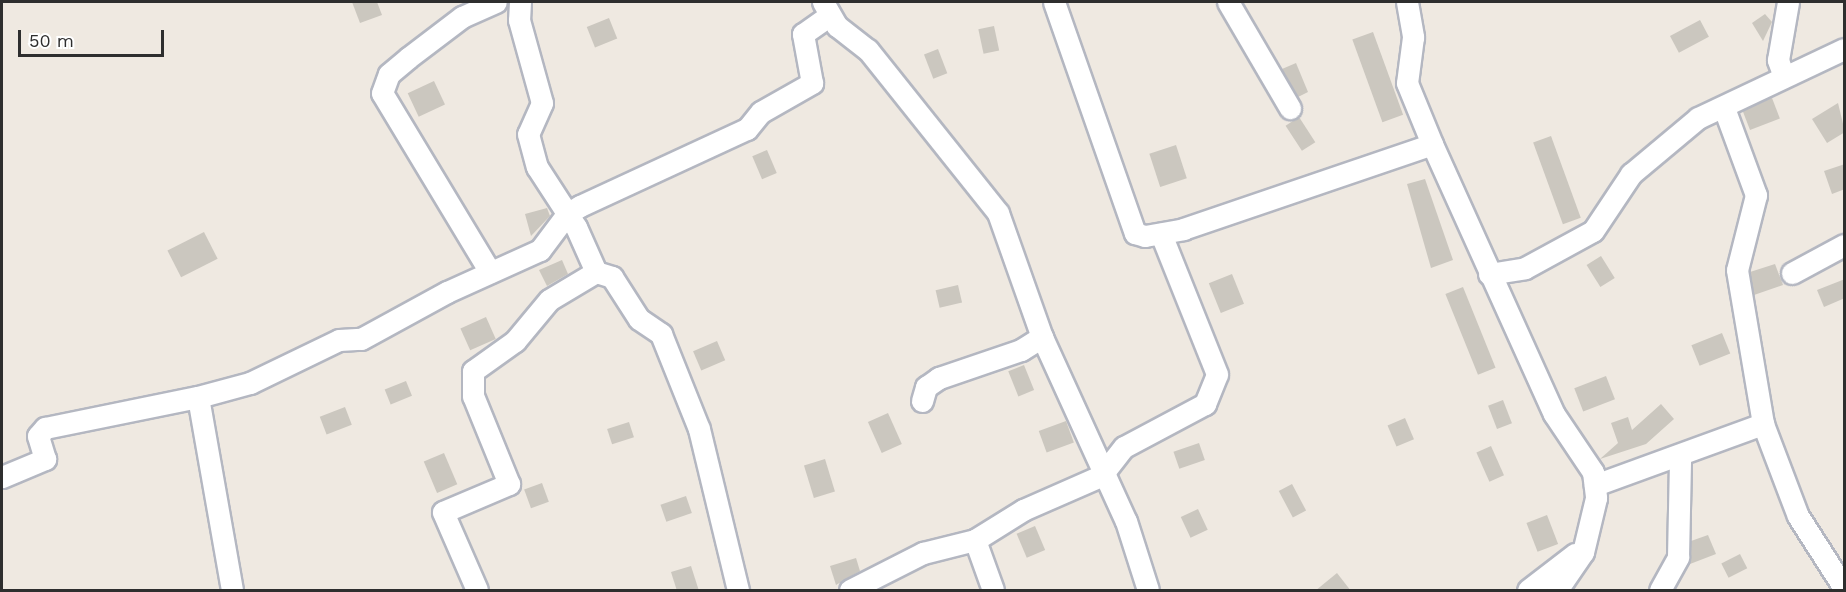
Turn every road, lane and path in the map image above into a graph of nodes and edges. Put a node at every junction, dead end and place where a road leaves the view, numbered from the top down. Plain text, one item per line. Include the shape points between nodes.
1 (496, 2) edge
2 (520, 2) edge
3 (1054, 2) edge
4 (1228, 2) edge
5 (1407, 2) edge
6 (1788, 2) edge
7 (826, 9) edge
8 (1845, 50) edge
9 (1783, 74) junction
10 (1290, 108) dead end
11 (1724, 108) junction
12 (1432, 144) junction
13 (567, 214) junction
14 (1161, 234) junction
15 (1845, 245) edge
16 (490, 272) junction
17 (597, 272) junction
18 (1792, 273) dead end
19 (1489, 274) junction
20 (1042, 337) junction
21 (198, 397) junction
22 (922, 401) dead end
23 (1762, 424) junction
24 (1680, 458) junction
25 (1101, 476) junction
26 (2, 477) edge
27 (1595, 485) junction
28 (975, 540) junction
29 (1583, 552) junction
30 (1844, 585) edge
31 (232, 591) edge
32 (477, 591) edge
33 (738, 591) edge
34 (850, 591) edge
35 (993, 591) edge
36 (1148, 591) edge
37 (1528, 591) edge
38 (1557, 591) edge
39 (1660, 591) edge

1 - 16 street via 462,17 408,58 389,74 382,93
2 - 13 street via 519,20 542,103 528,134 541,178
3 - 14 street via 1094,121 1118,174 1130,227 1145,236
4 - 10 street
5 - 12 street via 1413,36 1407,83
6 - 9 street via 1778,60
7 - 13 street via 803,34 814,76 809,86 718,144
7 - 20 street via 868,50 998,213
8 - 9 street
9 - 11 street
11 - 19 street via 1690,123 1634,171 1593,231 1525,268
11 - 23 street via 1756,195 1737,270
12 - 14 street
12 - 19 street
13 - 16 street via 540,250
13 - 17 street
14 - 25 street via 1217,378 1197,411 1124,447
15 - 18 street
16 - 21 street via 361,339 339,340 250,383
17 - 32 street via 549,300 515,341 473,371 473,396 509,484 443,512
17 - 33 street via 612,277 639,319 661,334 699,429
19 - 27 street via 1558,423 1590,463
20 - 22 street via 1010,354 939,378 926,387
20 - 25 street
21 - 26 street via 45,428 38,436 45,459
21 - 31 street
23 - 24 street
23 - 30 street via 1798,516
24 - 27 street
24 - 39 street via 1678,557
25 - 28 street via 1023,510
25 - 36 street via 1126,521
27 - 29 street
28 - 34 street via 923,553
28 - 35 street
29 - 37 street
29 - 38 street

